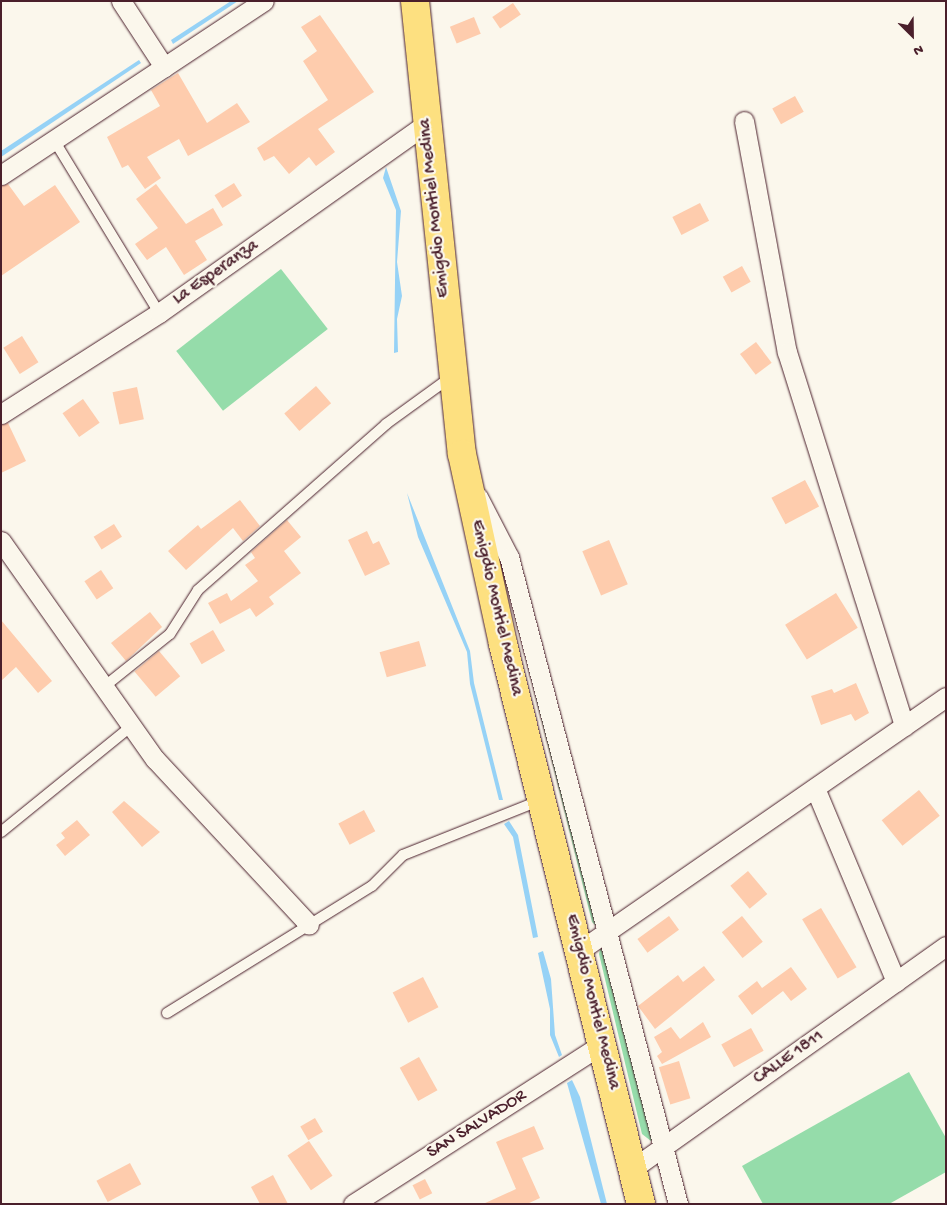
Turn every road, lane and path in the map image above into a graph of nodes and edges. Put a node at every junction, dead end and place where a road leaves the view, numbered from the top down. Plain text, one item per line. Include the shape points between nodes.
1 (120, 1) edge
2 (264, 1) edge
3 (415, 1) edge
4 (164, 67) junction
5 (744, 121) dead end
6 (426, 124) junction
7 (54, 140) junction
8 (1, 175) edge
9 (159, 314) junction
10 (452, 376) junction
11 (1, 414) edge
12 (467, 478) junction
13 (1, 541) edge
14 (105, 686) junction
15 (946, 698) edge
16 (904, 726) junction
17 (130, 727) junction
18 (815, 788) junction
19 (542, 799) junction
20 (1, 832) edge
21 (309, 925) junction
22 (609, 930) junction
23 (946, 946) edge
24 (579, 950) junction
25 (896, 982) junction
26 (166, 1013) dead end
27 (601, 1046) junction
28 (665, 1146) junction
29 (632, 1169) junction
30 (353, 1204) edge
31 (641, 1204) edge
32 (678, 1204) edge

1 - 4 street
2 - 4 street
3 - 6 main road, Emigdio Montiel Medina
4 - 7 street
5 - 16 street via 787,352
6 - 9 street, La Esperanza
6 - 10 main road, Emigdio Montiel Medina
7 - 8 street
7 - 9 lane
9 - 11 street, La Esperanza
10 - 12 main road, Emigdio Montiel Medina
10 - 14 lane via 386,424 198,590 170,634
12 - 19 main road, Emigdio Montiel Medina
12 - 22 street via 510,557
13 - 14 street
14 - 17 street
15 - 16 street
16 - 18 street
17 - 20 lane
17 - 21 street
18 - 22 street
18 - 25 street
19 - 21 lane via 408,852 372,886
19 - 24 main road, Emigdio Montiel Medina
21 - 26 lane
22 - 24 street
22 - 28 street
23 - 25 street, CALLE 1811
24 - 27 main road, Emigdio Montiel Medina
25 - 28 street, CALLE 1811
27 - 29 main road, Emigdio Montiel Medina
27 - 30 street, SAN SALVADOR
28 - 29 street, CALLE 1811
28 - 32 street
29 - 31 main road, Emigdio Montiel Medina

